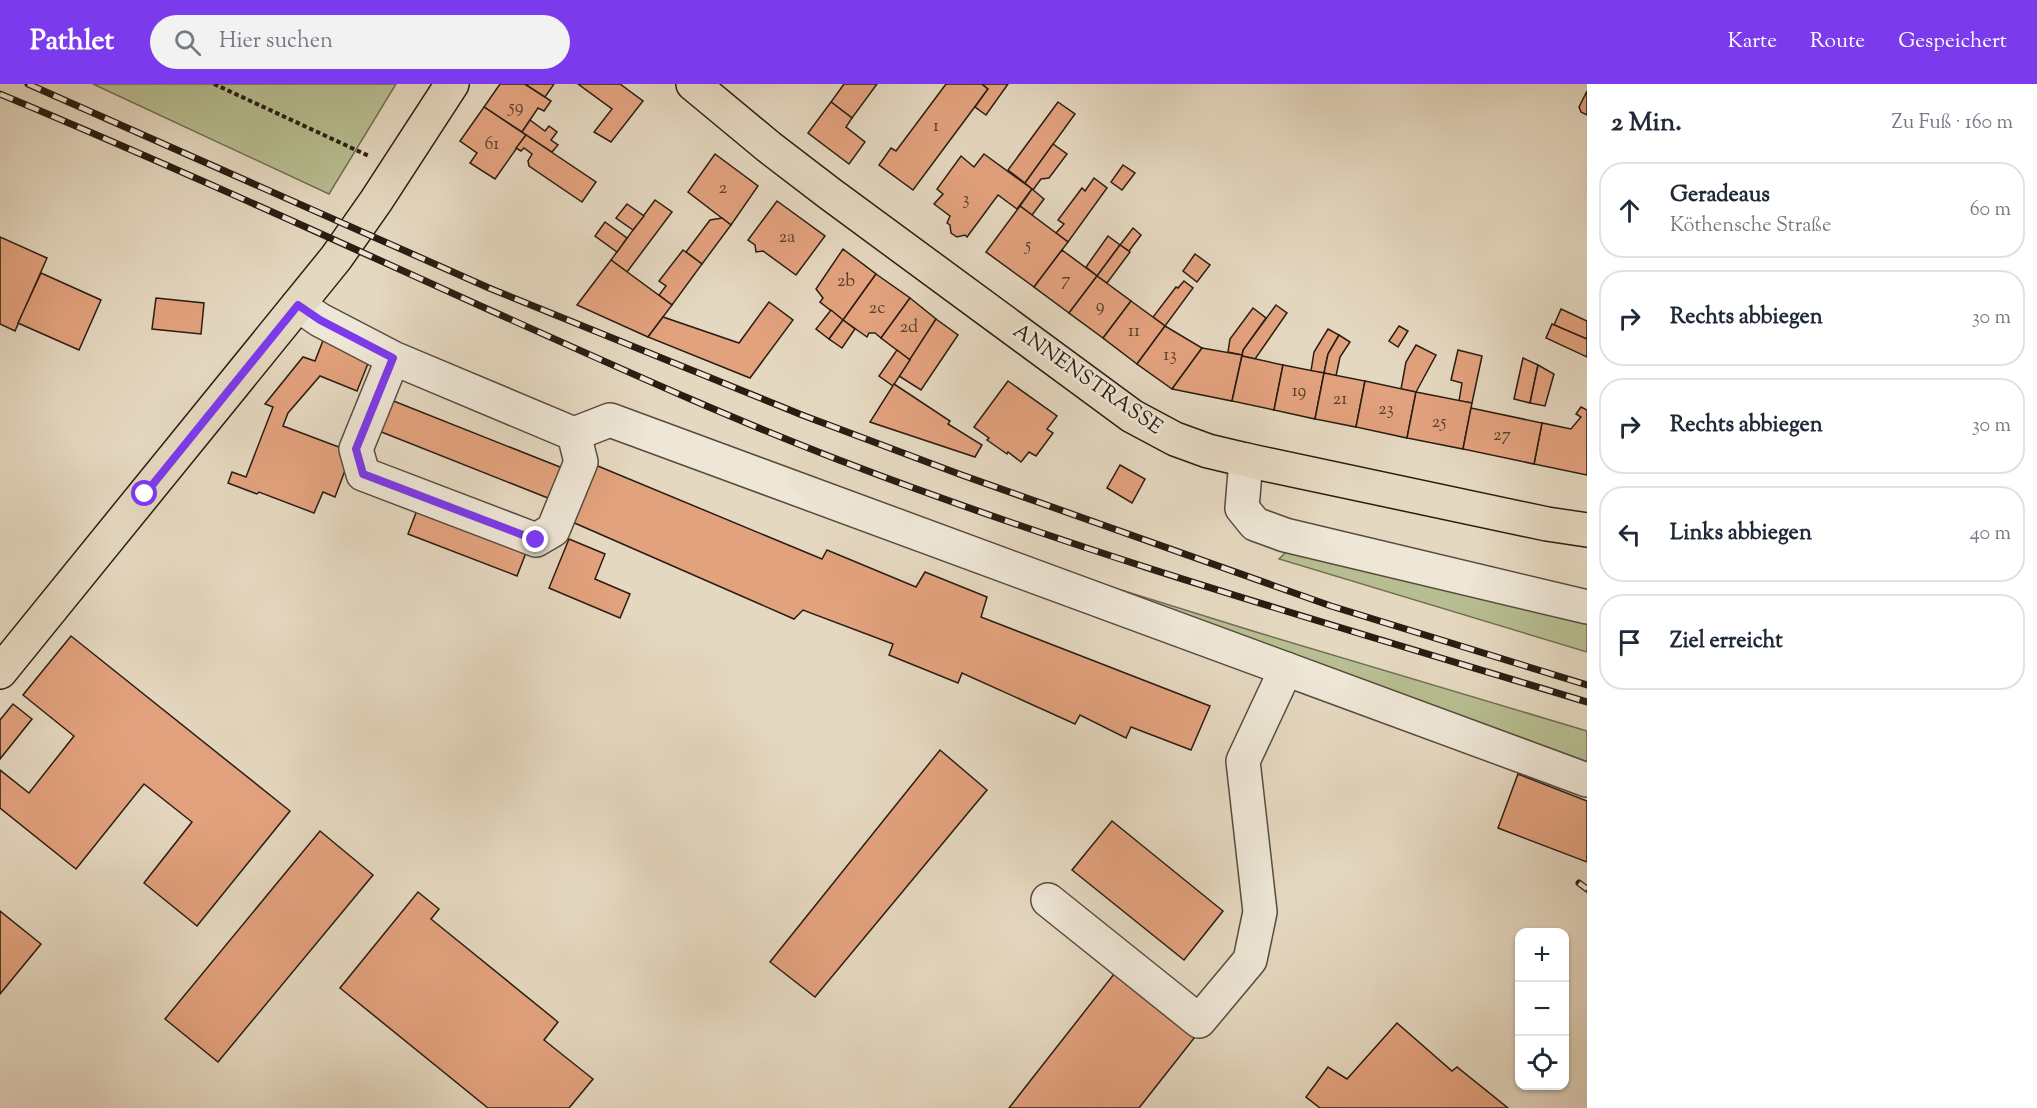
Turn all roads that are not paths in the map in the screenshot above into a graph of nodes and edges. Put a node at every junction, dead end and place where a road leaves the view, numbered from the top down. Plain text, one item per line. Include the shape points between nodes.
1 (452, 84) edge
2 (693, 84) edge
3 (298, 305) junction
4 (393, 358) junction
5 (574, 434) junction
6 (1246, 460) junction
7 (1587, 531) edge
8 (1587, 607) edge
9 (1286, 669) junction
10 (0, 672) edge
11 (1587, 780) edge
12 (1048, 900) dead end

1 - 3 main road via 346,245
2 - 6 main road, ANNENSTRASSE via 830,194 1132,416 1175,439
3 - 4 lane
3 - 10 main road
4 - 5 lane
4 - 5 lane via 356,449 363,474 536,540 553,530 581,462
5 - 9 lane via 610,420
6 - 7 main road, ANNENSTRASSE
6 - 8 lane via 1242,508 1255,524 1285,535
9 - 11 lane
9 - 12 lane via 1243,761 1260,912 1250,960 1199,1021

